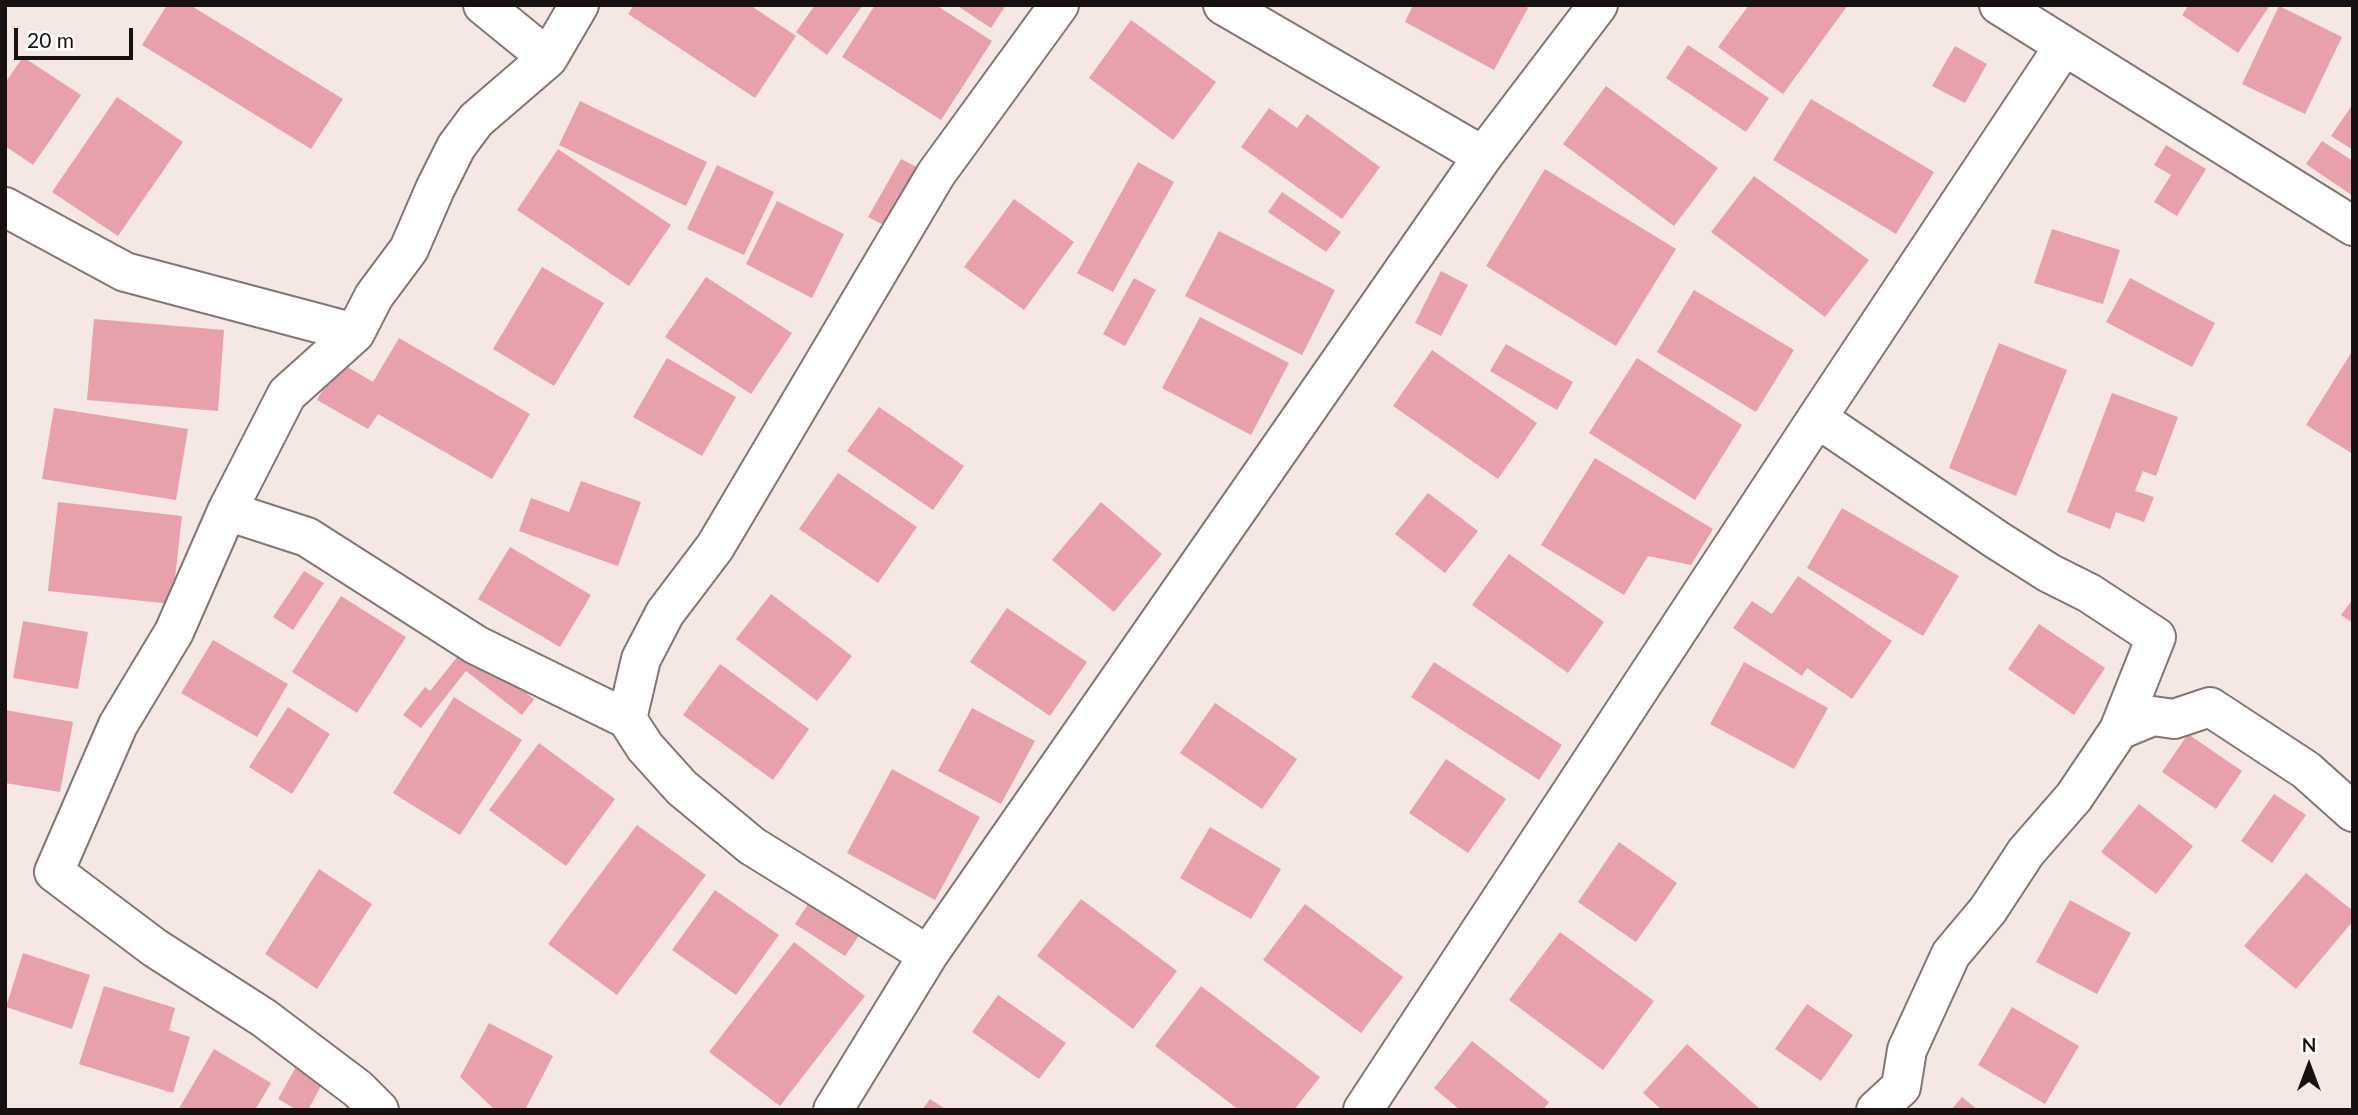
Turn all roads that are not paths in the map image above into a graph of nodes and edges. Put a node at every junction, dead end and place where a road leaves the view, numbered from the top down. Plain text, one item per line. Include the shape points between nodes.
1 (483, 5) edge
2 (579, 5) edge
3 (1059, 5) edge
4 (1223, 5) edge
5 (1598, 5) edge
6 (1999, 5) edge
7 (2064, 46) junction
8 (548, 58) junction
9 (1483, 156) junction
10 (5, 207) edge
11 (2353, 226) edge
12 (355, 332) junction
13 (1817, 418) junction
14 (227, 511) junction
15 (627, 719) junction
16 (2119, 730) junction
17 (2353, 813) edge
18 (928, 955) junction
19 (362, 1103) edge
20 (833, 1110) edge
21 (1363, 1110) edge
22 (1876, 1110) edge

1 - 8 street
2 - 8 street
3 - 15 street via 936,174 715,547 665,613 641,659
4 - 9 street
5 - 9 street
6 - 7 street
7 - 11 street
7 - 13 street
8 - 12 street via 476,120 456,147 409,249 374,296
9 - 18 street
10 - 12 street via 125,272
12 - 14 street via 287,394
13 - 16 street via 1997,540 2156,638
13 - 21 street
14 - 15 street via 307,537 476,645
14 - 19 street via 174,632 118,725 54,872 156,948 264,1018
15 - 18 street via 682,788 751,846
16 - 17 street via 2153,716 2174,719 2210,707 2306,770
16 - 22 street via 2074,797 2026,852 1988,910 1951,954 1907,1050 1901,1087
18 - 20 street

